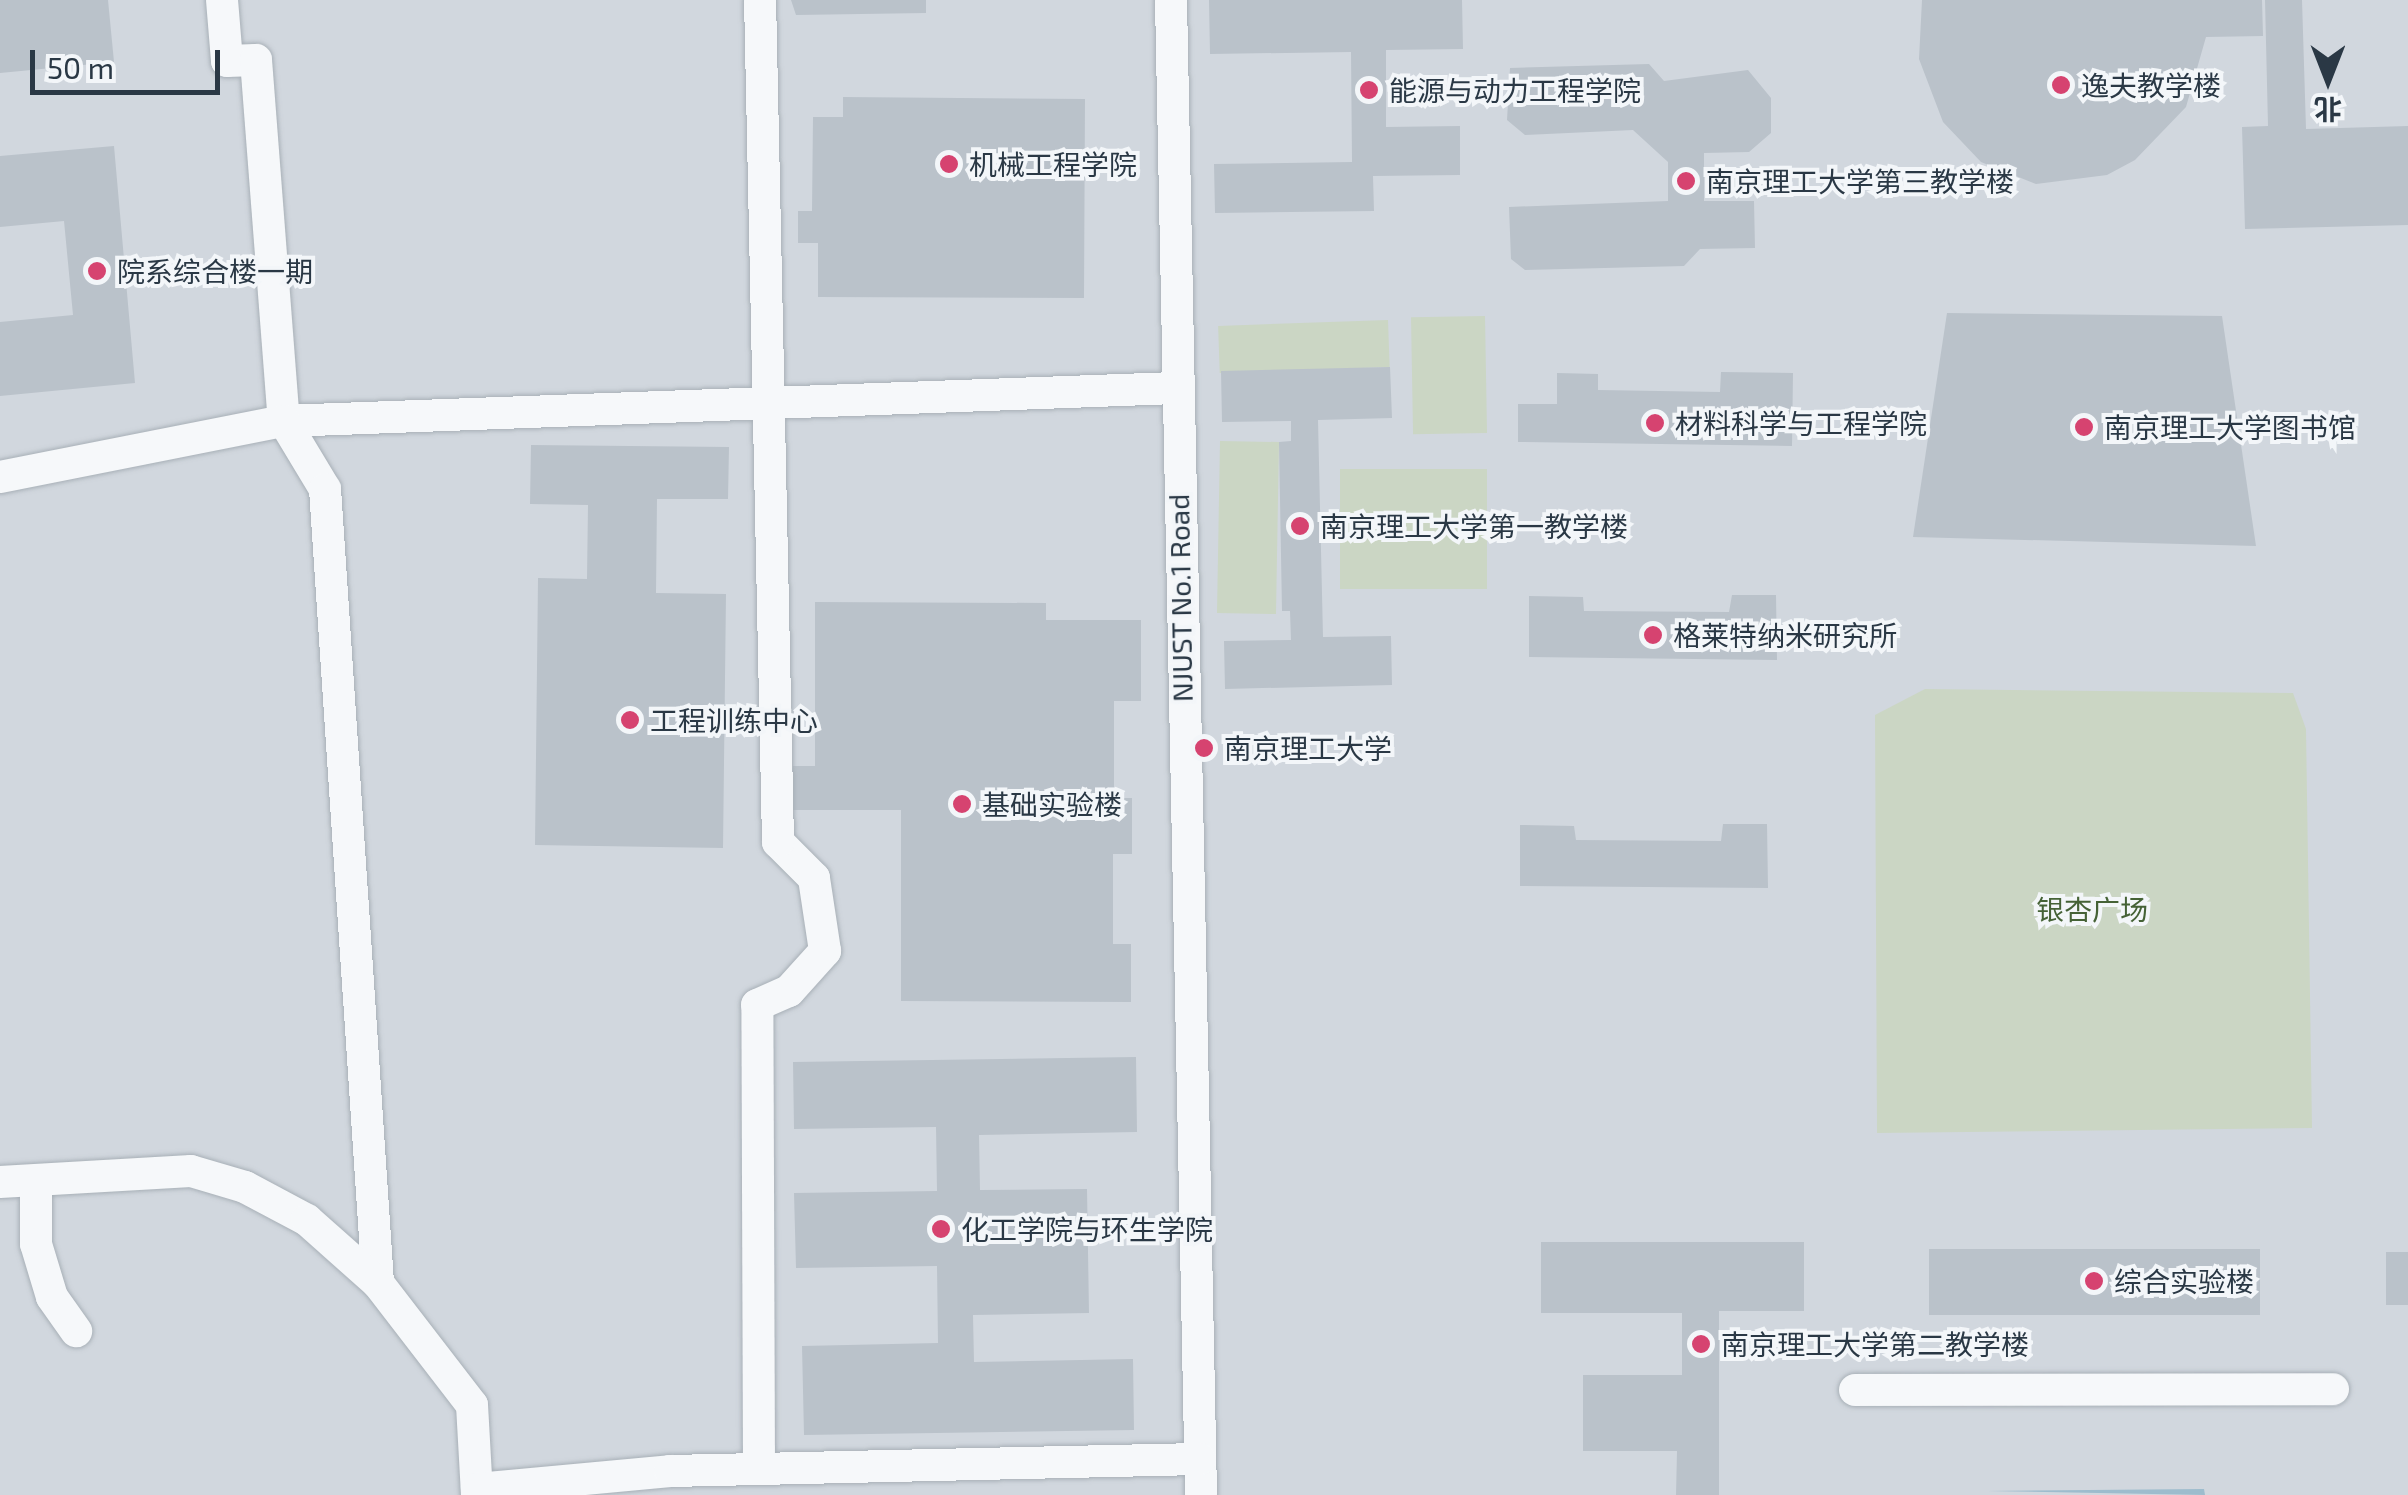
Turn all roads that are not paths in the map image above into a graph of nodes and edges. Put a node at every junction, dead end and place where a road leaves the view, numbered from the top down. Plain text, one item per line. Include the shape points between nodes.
1 (222, 0) edge
2 (760, 0) edge
3 (1171, 0) edge
4 (1175, 388) junction
5 (768, 403) junction
6 (284, 422) junction
7 (0, 477) edge
8 (0, 1182) edge
9 (36, 1182) junction
10 (378, 1282) junction
11 (76, 1331) dead end
12 (2333, 1389) dead end
13 (1856, 1390) dead end
14 (1200, 1459) junction
15 (759, 1469) junction
16 (477, 1492) edge
17 (1201, 1495) edge

1 - 6 street via 227,61 256,60
2 - 5 street
3 - 4 street, NJUST No.1 Road
4 - 5 street
4 - 14 street, NJUST No.1 Road
5 - 6 street
5 - 15 street via 778,842 814,878 825,952 789,991 757,1004
6 - 7 street
6 - 10 street via 325,489
8 - 9 street
9 - 10 street via 191,1171 245,1187 307,1220
9 - 11 street via 36,1244 52,1297
10 - 16 street via 472,1406
12 - 13 street
14 - 15 street
14 - 17 street, NJUST No.1 Road
15 - 16 street

